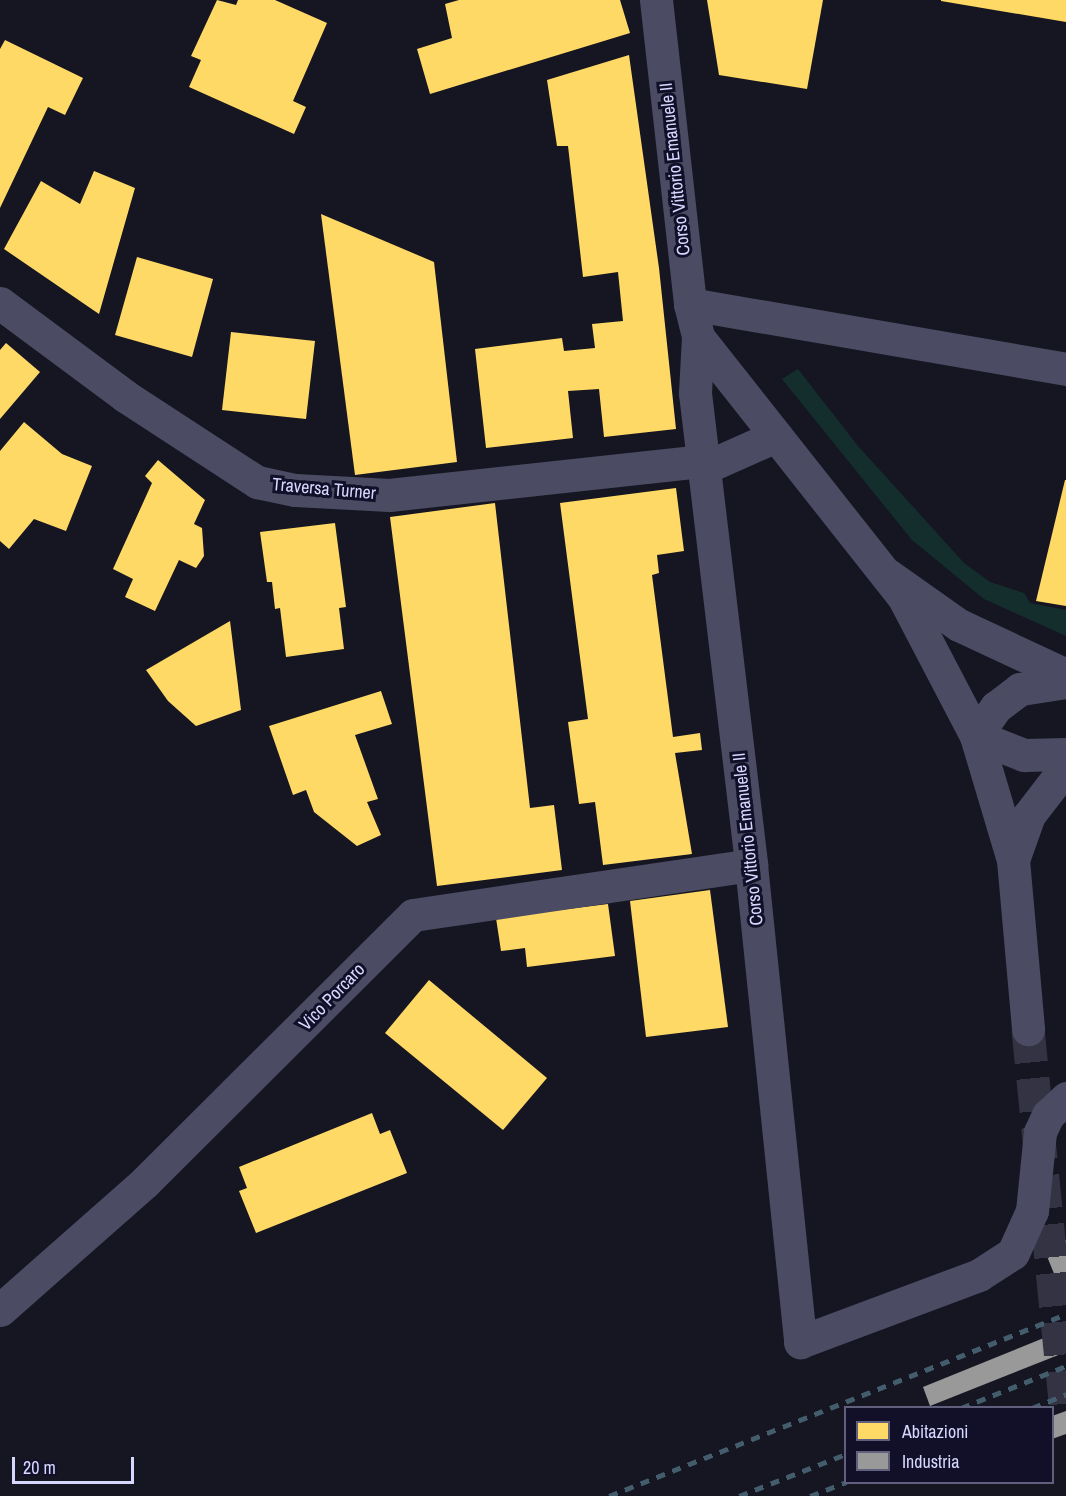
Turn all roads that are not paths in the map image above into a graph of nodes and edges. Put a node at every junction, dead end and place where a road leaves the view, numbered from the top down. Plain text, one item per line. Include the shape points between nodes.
1 (656, 0) edge
2 (0, 303) edge
3 (690, 304) junction
4 (698, 337) junction
5 (1066, 369) edge
6 (776, 436) junction
7 (703, 464) junction
8 (882, 570) junction
9 (1066, 675) edge
10 (1066, 682) edge
11 (976, 736) junction
12 (1066, 754) edge
13 (1066, 767) edge
14 (1012, 860) junction
15 (751, 866) junction
16 (1028, 1029) tunnel mouth
17 (1066, 1098) edge
18 (0, 1310) edge

1 - 3 street, Corso Vittorio Emanuele II
2 - 7 street, Traversa Turner via 125,396 257,482 295,490 389,495
3 - 4 street, Corso Vittorio Emanuele II
3 - 5 street
4 - 6 street, Corso Vittorio Emanuele II
4 - 7 street, Corso Vittorio Emanuele II via 695,393
6 - 7 street, Traversa Turner
6 - 8 street, Corso Vittorio Emanuele II
7 - 15 street, Corso Vittorio Emanuele II
8 - 9 street via 959,626
8 - 11 street, Corso Vittorio Emanuele II via 921,626
10 - 11 street via 1020,689 996,707
11 - 12 street via 1024,755
11 - 14 street, Corso Vittorio Emanuele II
13 - 14 street via 1029,815
14 - 16 street, Corso Vittorio Emanuele II
15 - 17 street, Corso Vittorio Emanuele II via 800,1342 979,1275 1012,1253 1032,1211 1040,1132 1048,1115
15 - 18 street, Vico Porcaro via 413,915 145,1182

